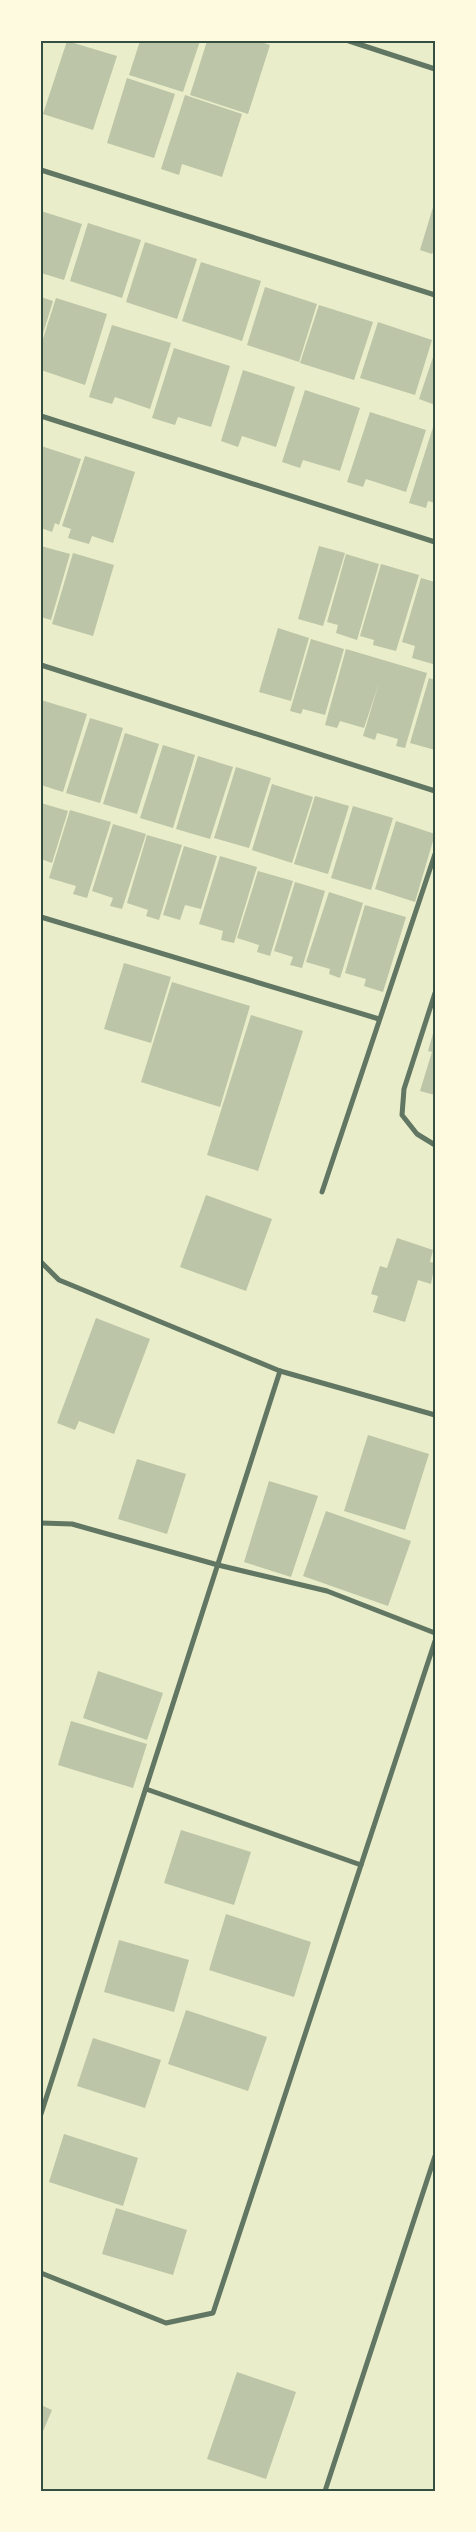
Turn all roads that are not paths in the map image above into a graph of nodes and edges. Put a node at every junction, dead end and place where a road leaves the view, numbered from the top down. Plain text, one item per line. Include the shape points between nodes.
1 (348, 41) edge
2 (435, 68) edge
3 (41, 170) edge
4 (435, 295) edge
5 (41, 416) edge
6 (435, 542) edge
7 (41, 665) edge
8 (435, 791) edge
9 (435, 854) edge
10 (41, 917) edge
11 (435, 993) edge
12 (380, 1019) junction
13 (435, 1145) edge
14 (322, 1192) dead end
15 (41, 1262) edge
16 (280, 1371) junction
17 (435, 1416) edge
18 (41, 1523) edge
19 (218, 1565) junction
20 (435, 1632) edge
21 (435, 1641) edge
22 (146, 1789) junction
23 (361, 1865) junction
24 (41, 2114) edge
25 (435, 2156) edge
26 (41, 2273) edge
27 (325, 2491) edge

1 - 2 street
3 - 4 street
5 - 6 street
7 - 8 street
9 - 12 street
10 - 12 street
11 - 13 street via 404,1089 402,1115 417,1134
12 - 14 street
15 - 16 street via 59,1280
16 - 17 street
16 - 19 street
18 - 19 street via 72,1524
19 - 20 street via 327,1591
19 - 22 street
21 - 23 street
22 - 23 street
22 - 24 street
23 - 26 street via 213,2313 166,2323
25 - 27 street

